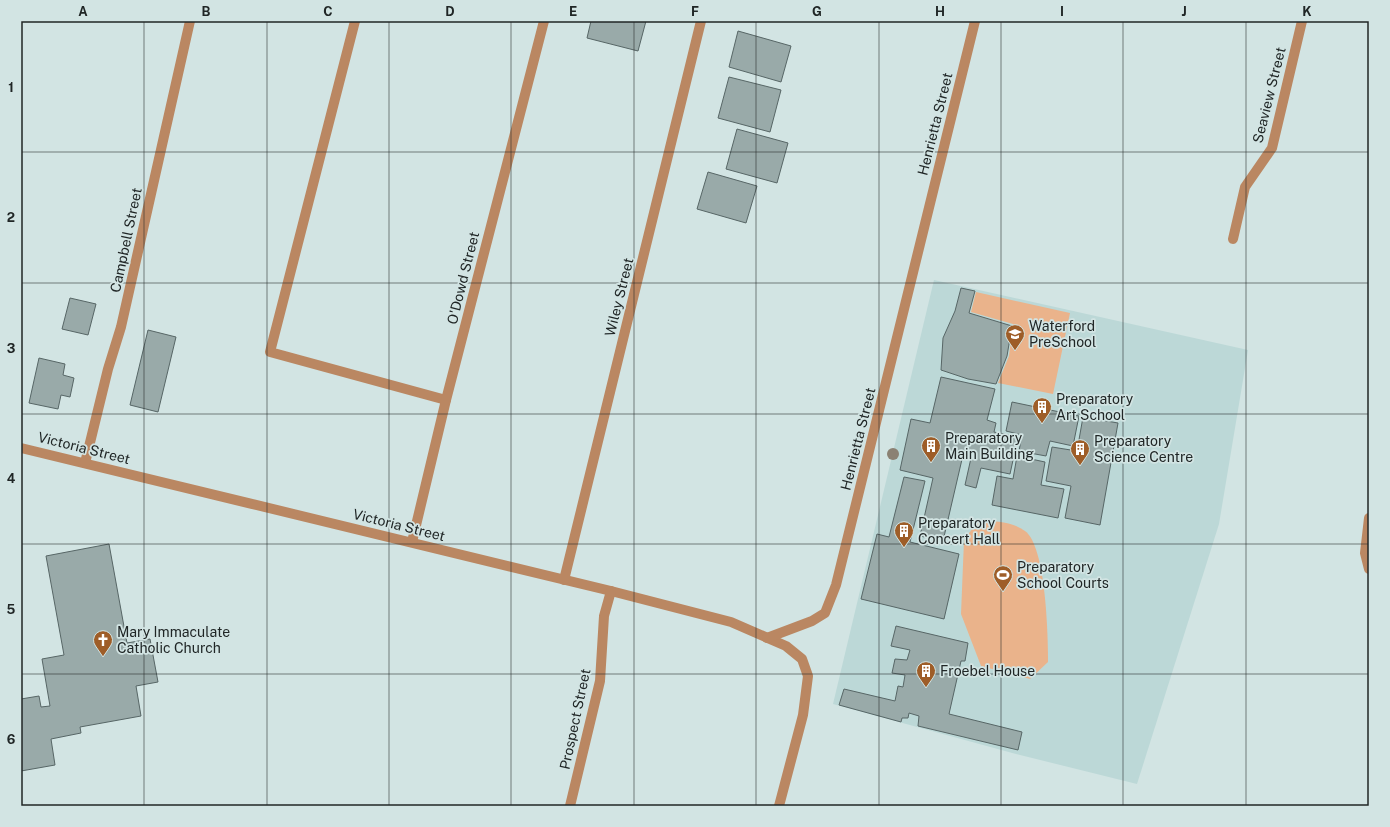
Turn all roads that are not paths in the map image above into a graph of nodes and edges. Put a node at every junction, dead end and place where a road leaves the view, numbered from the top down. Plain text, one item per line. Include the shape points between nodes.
1 (190, 21) edge
2 (355, 21) edge
3 (544, 21) edge
4 (701, 21) edge
5 (975, 21) edge
6 (1302, 21) edge
7 (1233, 239) dead end
8 (446, 400) junction
9 (21, 448) edge
10 (85, 463) junction
11 (1368, 523) edge
12 (412, 542) junction
13 (1369, 569) edge
14 (564, 580) junction
15 (611, 591) junction
16 (767, 638) junction
17 (570, 806) edge
18 (779, 806) edge

1 - 10 street, Campbell Street via 121,327
2 - 8 street via 270,352
3 - 8 street, O'Dowd Street
4 - 14 street, Wiley Street
5 - 16 street, Henrietta Street via 836,585 825,612 805,624
6 - 7 street, Seaview Street via 1272,148 1245,187
8 - 12 street, O'Dowd Street
9 - 10 street, Victoria Street
10 - 12 street, Victoria Street
11 - 13 street via 1366,554
12 - 14 street, Victoria Street
14 - 15 street, Victoria Street
15 - 16 street, Victoria Street via 731,622
15 - 17 street, Prospect Street via 604,616 600,681
16 - 18 street via 786,646 802,658 808,676 803,715

